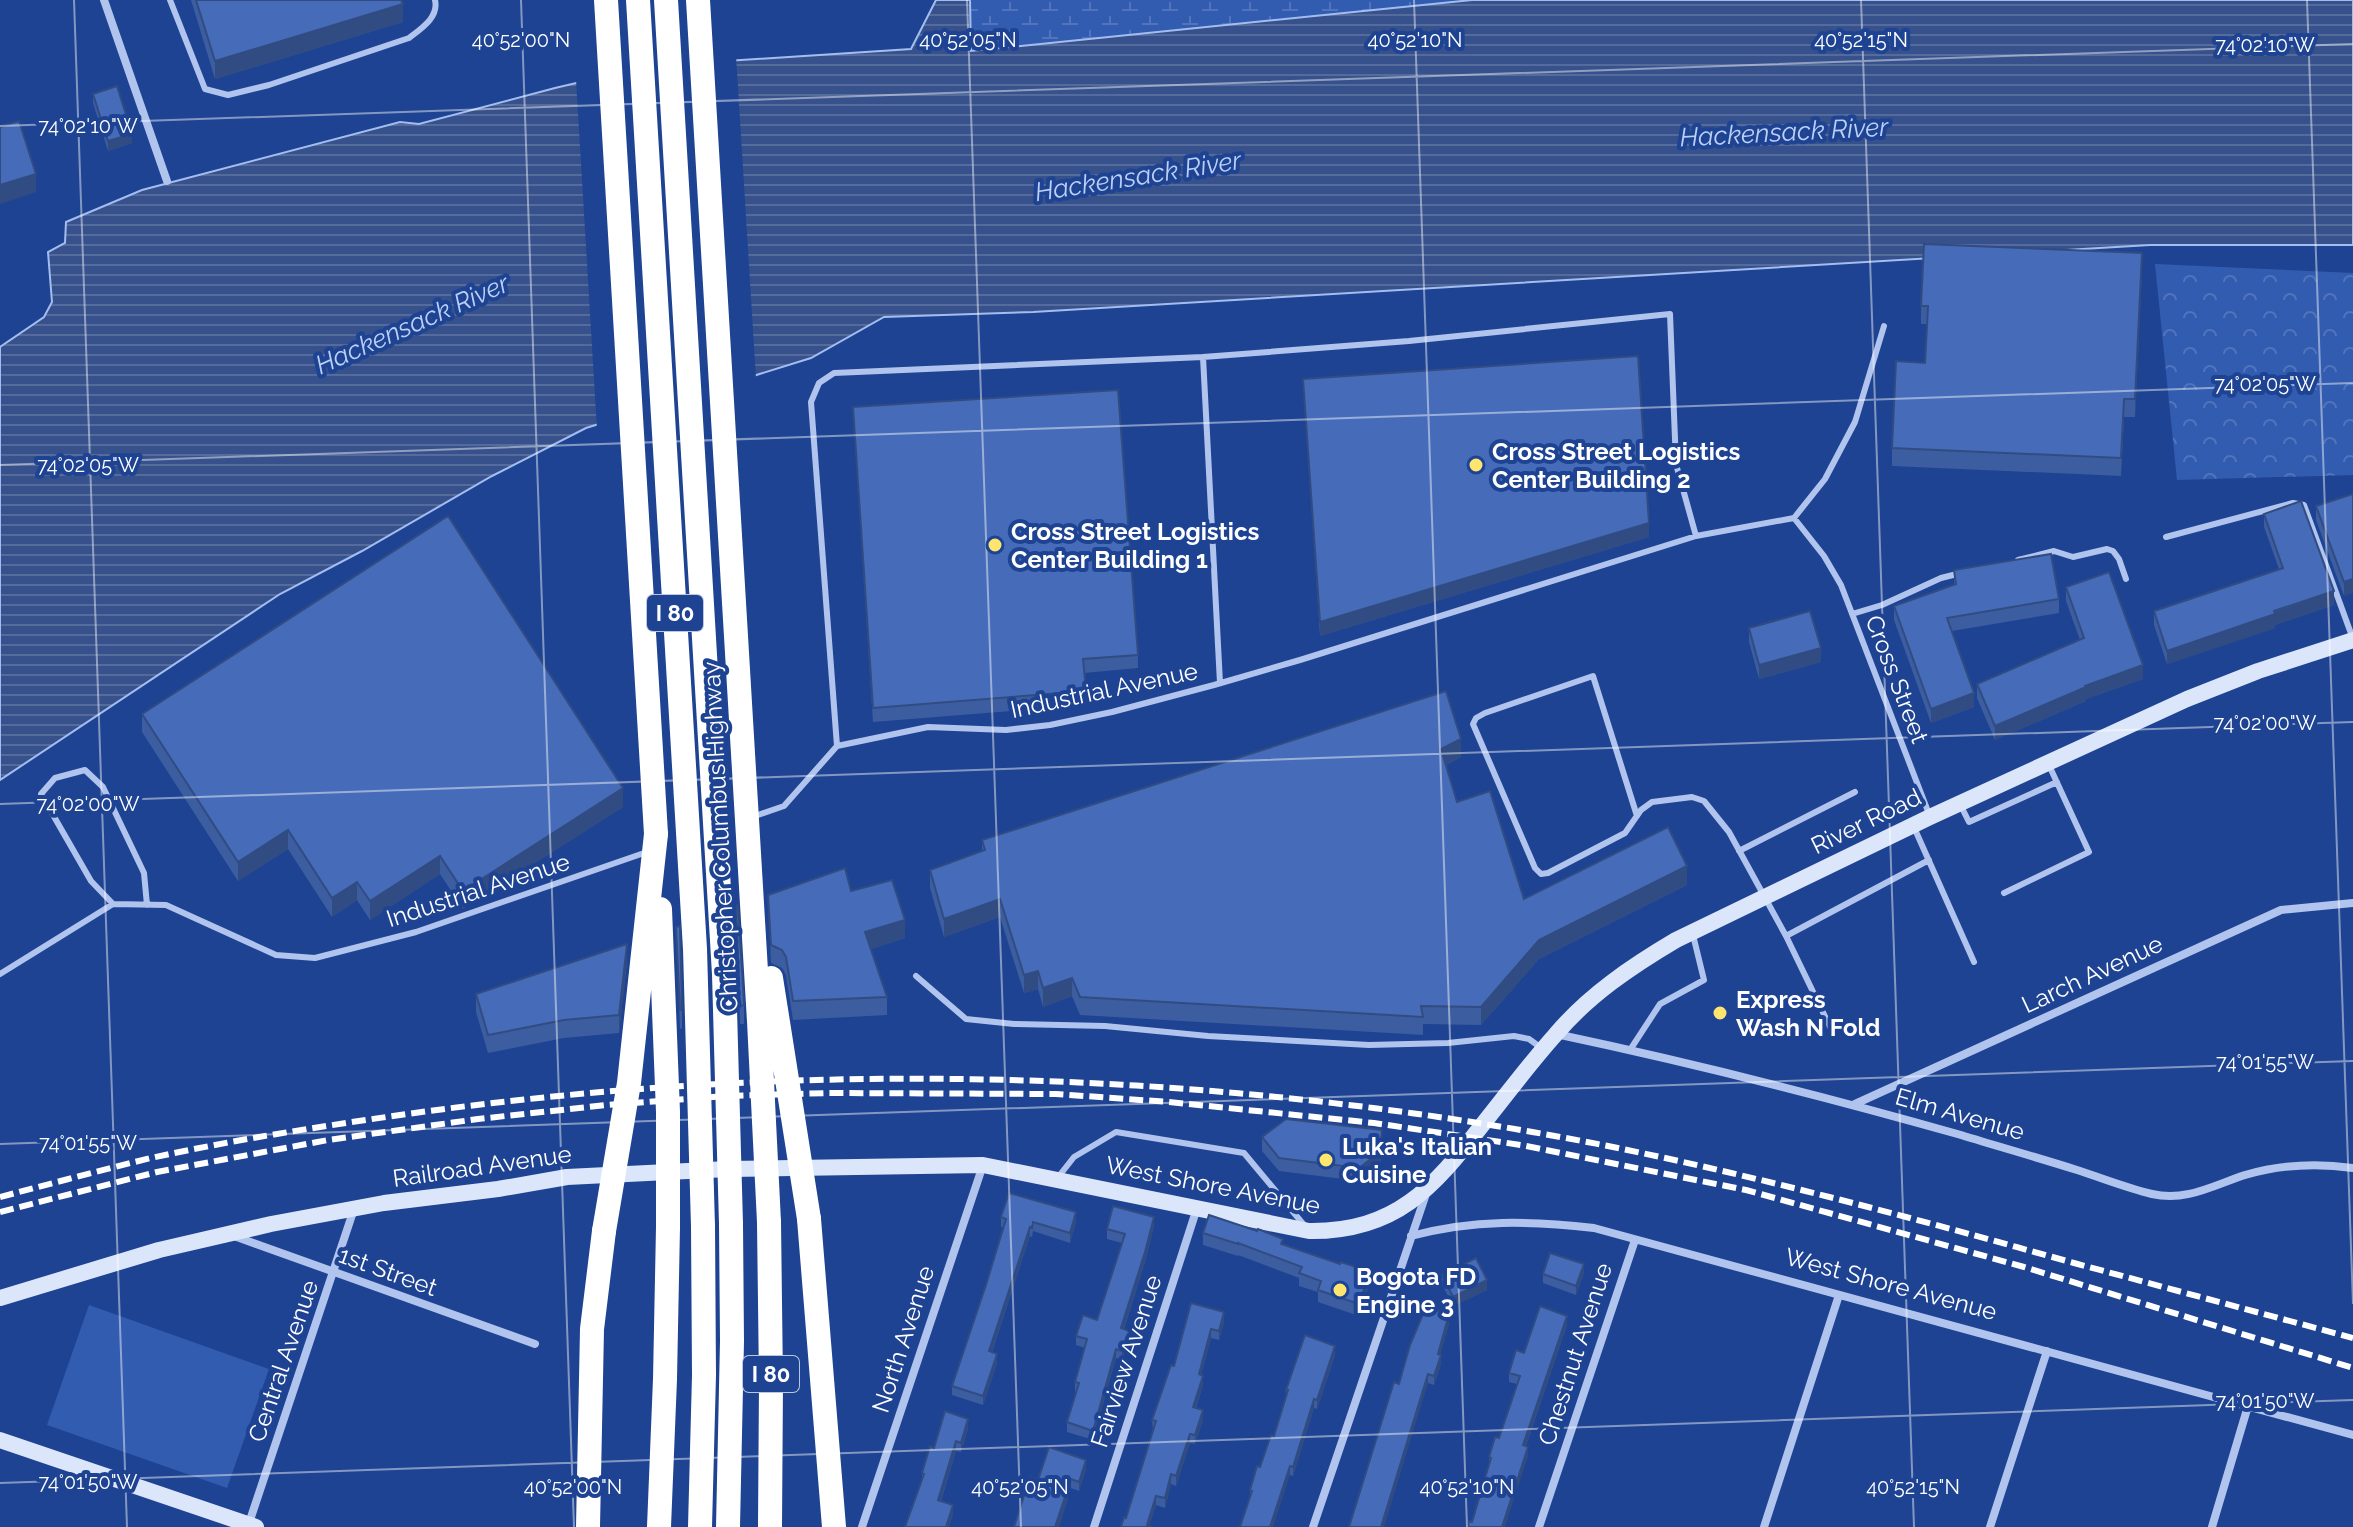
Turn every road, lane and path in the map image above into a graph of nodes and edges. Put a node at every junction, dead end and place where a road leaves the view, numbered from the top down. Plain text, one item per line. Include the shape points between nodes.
1 (104, 0) edge
2 (170, 0) edge
3 (435, 0) edge
4 (606, 0) edge
5 (638, 0) edge
6 (666, 0) edge
7 (698, 0) edge
8 (167, 181) dead end
9 (1884, 326) dead end
10 (1203, 357) junction
11 (1794, 518) junction
12 (1696, 536) junction
13 (2166, 537) dead end
14 (2012, 561) edge
15 (1970, 571) edge
16 (2126, 579) dead end
17 (1852, 614) junction
18 (2353, 640) edge
19 (1220, 683) junction
20 (837, 746) junction
21 (2048, 763) junction
22 (2057, 782) junction
23 (1855, 792) dead end
24 (1960, 803) junction
25 (1637, 816) junction
26 (1930, 817) junction
27 (726, 825) dead end
28 (1913, 825) junction
29 (745, 829) junction
30 (712, 830) dead end
31 (698, 835) dead end
32 (662, 840) junction
33 (683, 840) dead end
34 (1739, 851) junction
35 (1929, 860) junction
36 (2004, 893) dead end
37 (1764, 897) junction
38 (2353, 903) edge
39 (113, 904) junction
40 (147, 905) junction
41 (1693, 932) junction
42 (1786, 936) junction
43 (1974, 962) dead end
44 (0, 974) edge
45 (916, 976) dead end
46 (1833, 1033) dead end
47 (1556, 1034) junction
48 (1543, 1049) junction
49 (1630, 1050) junction
50 (1854, 1105) junction
51 (1467, 1145) joint
52 (983, 1165) junction
53 (2353, 1168) edge
54 (1056, 1179) junction
55 (1427, 1190) junction
56 (1197, 1207) junction
57 (354, 1208) junction
58 (1309, 1231) junction
59 (228, 1234) junction
60 (1411, 1236) junction
61 (1635, 1240) junction
62 (334, 1274) junction
63 (1839, 1295) junction
64 (0, 1298) edge
65 (535, 1344) dead end
66 (2047, 1351) junction
67 (2248, 1406) junction
68 (2353, 1435) edge
69 (0, 1440) edge
70 (251, 1526) edge
71 (588, 1527) edge
72 (659, 1527) edge
73 (700, 1527) edge
74 (728, 1527) edge
75 (770, 1527) edge
76 (834, 1527) edge
77 (862, 1527) edge
78 (1094, 1527) edge
79 (1313, 1527) edge
80 (1539, 1527) edge
81 (1764, 1527) edge
82 (1990, 1527) edge
83 (2212, 1527) edge

1 - 8 street
2 - 3 lane via 205,89 228,95 409,38 433,15
4 - 32 highway, I 80
5 - 73 highway, Christopher Columbus Highway / I 80, bridge via 700,1046
6 - 74 highway, Christopher Columbus Highway / I 80, bridge via 723,959 731,1224
7 - 29 highway, Christopher Columbus Highway / I 80, bridge
9 - 11 lane via 1855,422 1825,479
10 - 12 lane via 1670,314 1676,464
10 - 19 lane
10 - 20 lane via 834,373 819,383 811,402
11 - 12 lane, Industrial Avenue
11 - 17 lane, Cross Street via 1824,556
12 - 19 lane, Industrial Avenue
13 - 18 lane via 2293,503 2304,505
14 - 16 lane via 2054,551 2073,557 2107,549 2119,559
15 - 17 lane
17 - 26 lane, Cross Street
18 - 21 main road, River Road via 2187,699
19 - 20 lane, Industrial Avenue via 1050,725 1006,730 928,727
20 - 29 lane via 784,806
21 - 22 lane
21 - 24 main road, River Road
22 - 24 lane via 1969,822
22 - 36 lane via 2089,852
23 - 34 lane
24 - 26 main road, River Road
25 - 25 lane via 1625,833 1541,874 1473,724 1476,718 1593,676
25 - 34 lane via 1652,802 1692,797 1704,801
26 - 28 main road, River Road
27 - 30 lane
28 - 35 lane
28 - 37 main road, River Road
29 - 75 highway, Christopher Columbus Highway / I 80, bridge via 769,1222
29 - 76 highway, bridge via 809,1219
31 - 33 lane
32 - 40 lane, Industrial Avenue via 416,932 315,958 276,955 166,905
32 - 71 highway, bridge via 596,1282
32 - 72 highway, I 80, bridge via 668,1227
34 - 37 lane
35 - 42 lane
35 - 43 lane
37 - 41 main road, River Road
37 - 42 lane
38 - 50 street, Larch Avenue via 2281,910
39 - 40 lane, Industrial Avenue
39 - 40 lane via 91,881 41,794 55,778 85,770 103,787 144,873
39 - 44 lane
41 - 47 main road, River Road via 1604,988
41 - 49 lane via 1704,980 1660,1004
42 - 46 lane
45 - 48 lane via 966,1019 1369,1045 1514,1036
47 - 48 main road, River Road
47 - 49 street, Elm Avenue
48 - 51 main road, River Road
49 - 50 street, Elm Avenue
50 - 53 street, Elm Avenue via 2153,1194 2197,1193 2286,1167
51 - 55 main road, West Shore Avenue
52 - 54 main road, West Shore Avenue
52 - 57 main road, Railroad Avenue via 567,1177
52 - 77 street, North Avenue
54 - 56 main road, West Shore Avenue
54 - 58 lane via 1074,1157 1116,1132 1244,1153
55 - 58 main road, West Shore Avenue via 1368,1223
55 - 60 street
56 - 58 main road, West Shore Avenue
56 - 78 street, Fairview Avenue
57 - 59 main road, Railroad Avenue
57 - 62 street, Central Avenue
59 - 62 street, 1st Street
59 - 64 main road, Railroad Avenue
60 - 61 street, West Shore Avenue via 1494,1222 1536,1222 1594,1228
60 - 79 street
61 - 63 street, West Shore Avenue
61 - 80 street, Chestnut Avenue
62 - 65 street, 1st Street
62 - 70 street, Central Avenue
63 - 66 street, West Shore Avenue
63 - 81 street
66 - 67 street, West Shore Avenue
66 - 82 street
67 - 68 street, West Shore Avenue
67 - 83 street
69 - 70 main road

